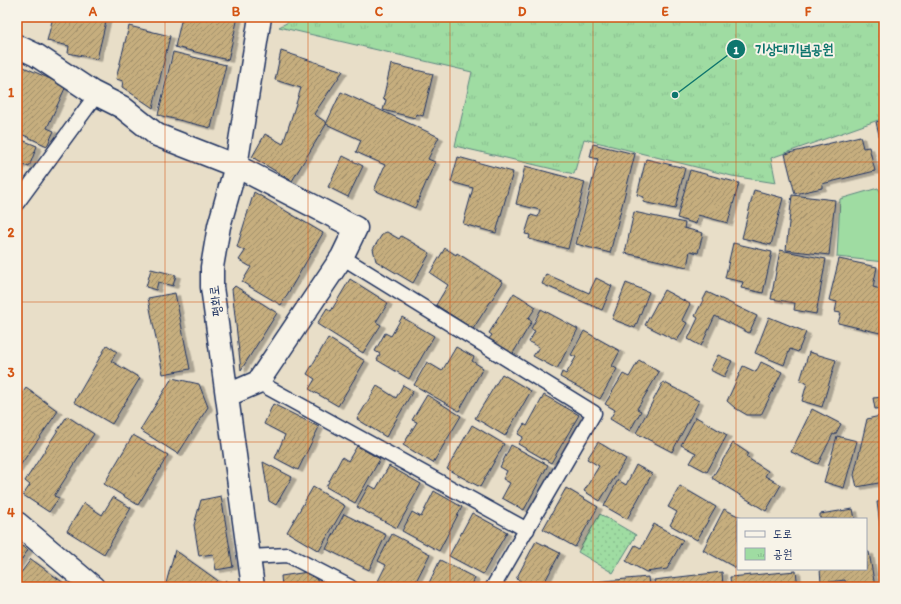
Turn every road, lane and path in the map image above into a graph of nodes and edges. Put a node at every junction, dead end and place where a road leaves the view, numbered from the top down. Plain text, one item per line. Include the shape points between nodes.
1 (260, 17) edge
2 (17, 46) edge
3 (97, 94) junction
4 (236, 166) junction
5 (17, 203) edge
6 (342, 257) junction
7 (258, 382) junction
8 (228, 395) junction
9 (17, 523) edge
10 (527, 530) junction
11 (248, 557) junction
12 (93, 587) edge
13 (253, 587) edge
14 (350, 587) edge
15 (493, 587) edge

1 - 4 street, 평화로
2 - 3 street via 36,55
3 - 4 street via 122,107 157,135
3 - 5 lane
4 - 6 street via 356,228
4 - 8 street, 평화로 via 219,226 212,266 212,287
6 - 7 street
6 - 10 lane via 594,413
7 - 8 street
7 - 10 lane
8 - 11 street, 평화로
9 - 12 street
10 - 15 lane
11 - 13 street, 평화로
11 - 14 lane via 288,555

